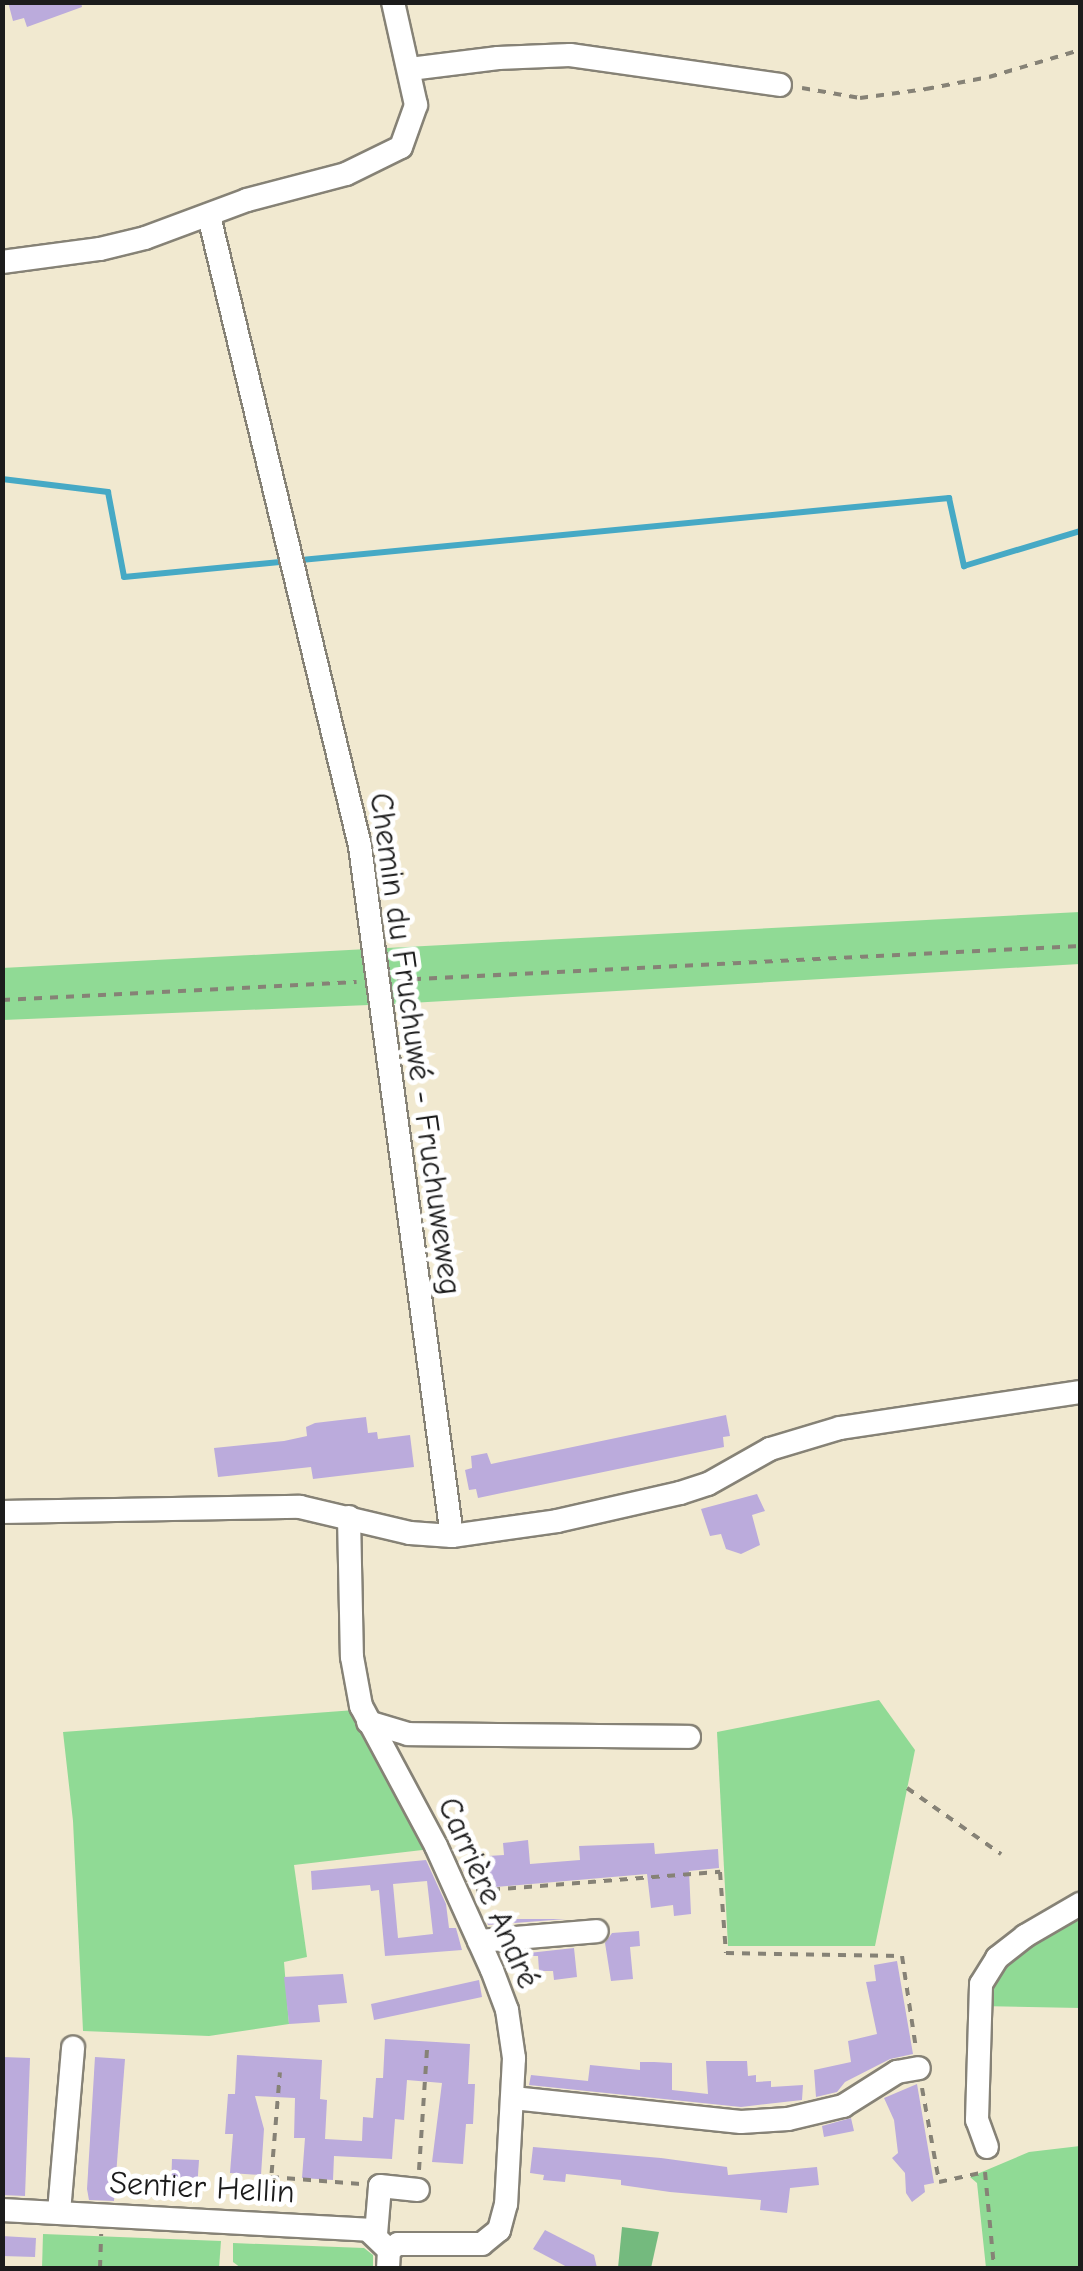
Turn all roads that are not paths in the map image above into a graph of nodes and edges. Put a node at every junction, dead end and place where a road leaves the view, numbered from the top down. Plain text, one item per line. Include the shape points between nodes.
1 (393, 2) edge
2 (410, 70) junction
3 (780, 85) road end
4 (209, 216) junction
5 (2, 262) edge
6 (1080, 1392) edge
7 (2, 1512) edge
8 (349, 1518) junction
9 (452, 1536) junction
10 (368, 1722) junction
11 (689, 1737) dead end
12 (1080, 1904) edge
13 (597, 1931) dead end
14 (478, 1941) junction
15 (73, 2048) dead end
16 (918, 2068) road end
17 (512, 2098) junction
18 (986, 2147) dead end
19 (418, 2190) road end
20 (2, 2210) edge
21 (59, 2212) junction
22 (384, 2251) edge

1 - 2 street
2 - 3 street via 570,55
2 - 4 street via 416,106 402,147 346,174
4 - 5 street via 100,249
4 - 9 street, Chemin du Fruchuwé - Fruchuweweg via 360,846
6 - 9 street via 840,1428 770,1449 680,1493
7 - 8 street via 300,1506
8 - 9 street
8 - 10 street, Carrière André via 353,1672
10 - 11 street via 408,1734
10 - 14 street, Carrière André
12 - 18 street via 997,1958 982,1984 977,2120
13 - 14 street
14 - 17 street, Carrière André via 510,2026
15 - 21 street
16 - 17 street via 897,2072 843,2106 788,2119 742,2122
17 - 22 street, Carrière André via 504,2219 494,2238 477,2244 410,2241
19 - 22 street via 380,2186
20 - 21 street, Sentier Hellin
21 - 22 street, Sentier Hellin via 268,2215

